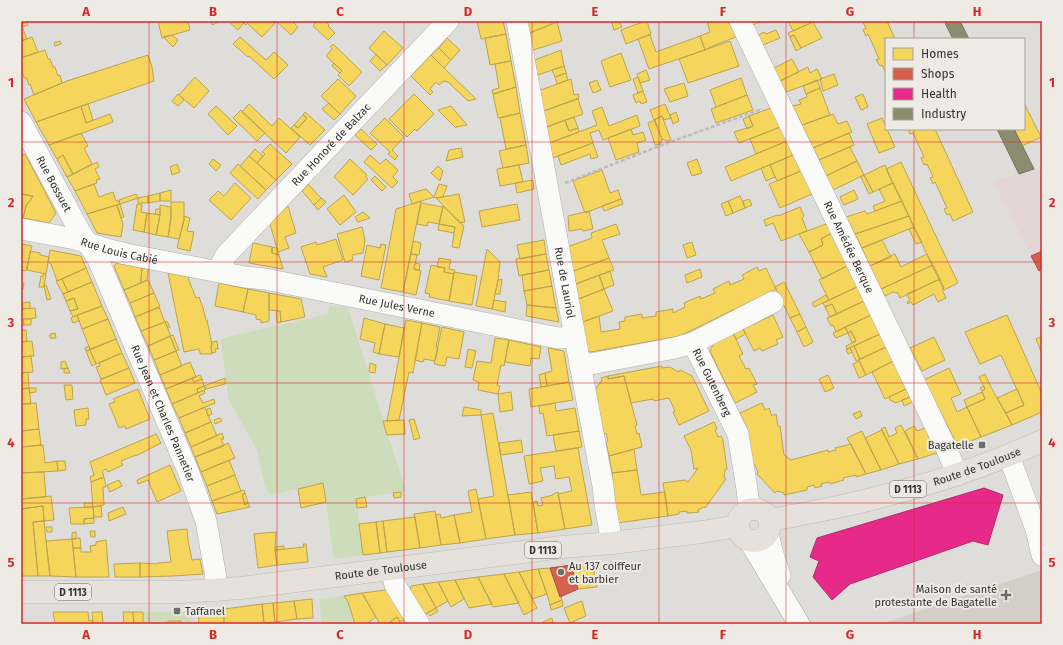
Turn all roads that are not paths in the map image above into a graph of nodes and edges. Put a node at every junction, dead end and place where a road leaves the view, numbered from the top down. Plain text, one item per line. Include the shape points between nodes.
1 (448, 21) edge
2 (518, 21) edge
3 (740, 21) edge
4 (21, 122) edge
5 (21, 229) edge
6 (89, 244) junction
7 (219, 272) junction
8 (773, 302) dead end
9 (575, 337) junction
10 (693, 343) junction
11 (580, 366) junction
12 (1042, 441) edge
13 (1009, 456) junction
14 (957, 474) junction
15 (755, 526) junction
16 (612, 544) junction
17 (1042, 555) edge
18 (392, 569) junction
19 (217, 590) junction
20 (21, 592) edge
21 (798, 623) edge
22 (419, 624) edge

1 - 7 street, Rue Honoré de Balzac via 226,255
2 - 9 street, Rue de Lauriol
3 - 14 street, Rue Amédée Berque
4 - 6 street, Rue Bossuet via 80,232
5 - 6 street, Rue Louis Cabié
6 - 7 street, Rue Louis Cabié via 106,250
6 - 19 street, Rue Jean et Charles Pannetier via 98,257 188,471 206,521
7 - 9 street, Rue Jules Verne via 273,280 558,338
8 - 10 street
9 - 11 street, Rue de Lauriol
10 - 11 street, Rue Gutenberg
10 - 15 street, Rue Gutenberg via 738,434
11 - 16 street, Rue de Lauriol
12 - 13 main road, Route de Toulouse / D 1113
13 - 14 main road, Route de Toulouse / D 1113
13 - 17 street via 1036,529
14 - 15 main road, Route de Toulouse / D 1113 via 842,506
15 - 16 main road, Route de Toulouse / D 1113
15 - 21 street
16 - 18 main road, Route de Toulouse / D 1113 via 562,547
18 - 19 main road, Route de Toulouse / D 1113
18 - 22 street via 394,585
19 - 20 main road, Route de Toulouse / D 1113

